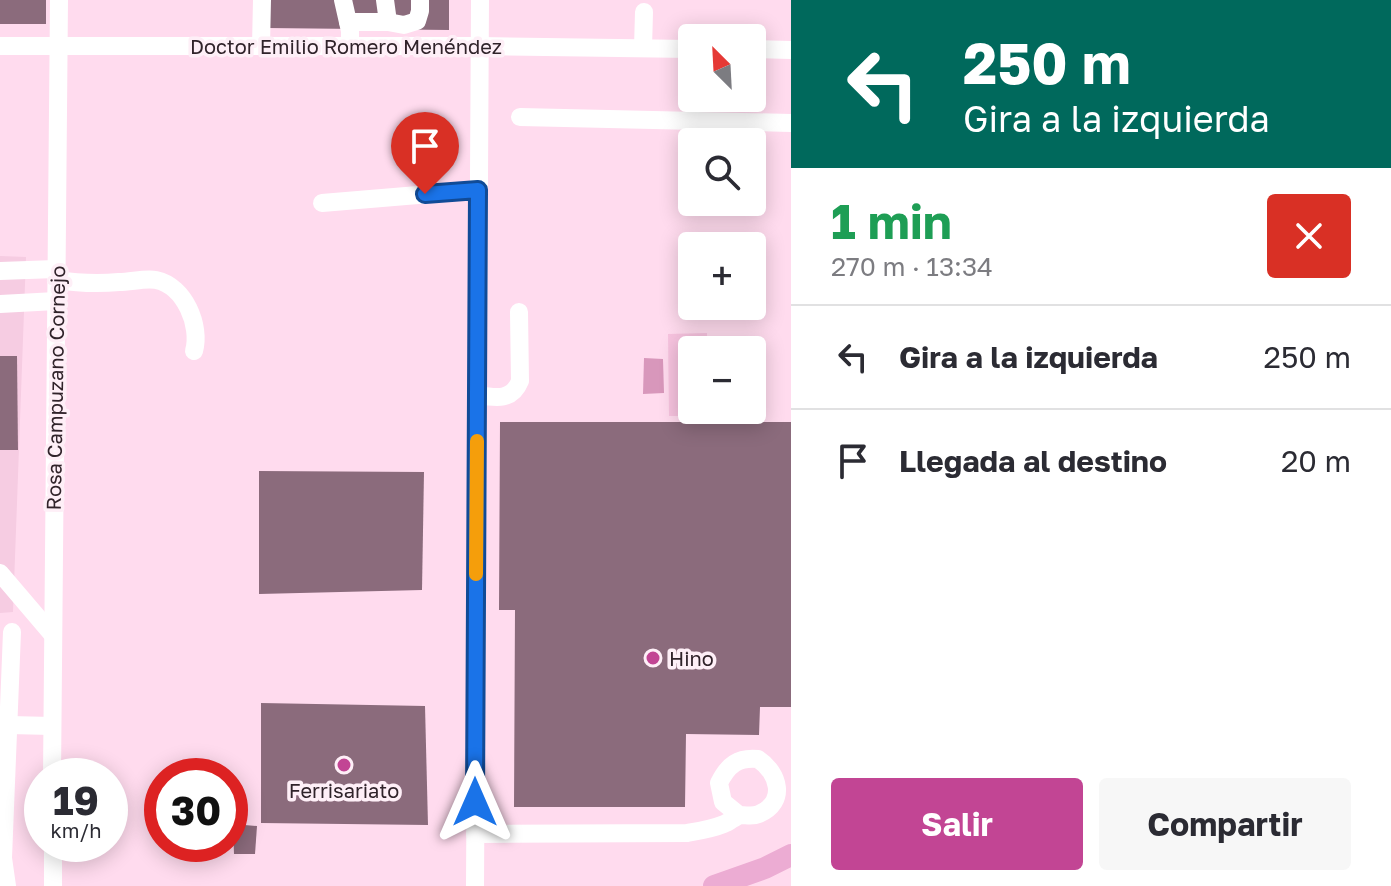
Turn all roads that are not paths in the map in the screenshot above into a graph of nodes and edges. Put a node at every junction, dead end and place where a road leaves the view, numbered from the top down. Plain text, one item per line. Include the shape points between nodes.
1 (59, 0) edge
2 (262, 0) edge
3 (343, 0) edge
4 (385, 0) edge
5 (420, 0) edge
6 (480, 0) edge
7 (644, 12) dead end
8 (348, 22) junction
9 (388, 22) junction
10 (0, 46) edge
11 (59, 46) junction
12 (261, 46) junction
13 (350, 46) junction
14 (480, 46) junction
15 (643, 48) junction
16 (678, 49) edge
17 (766, 49) edge
18 (791, 50) edge
19 (520, 117) dead end
20 (791, 123) edge
21 (478, 190) junction
22 (322, 203) dead end
23 (0, 271) edge
24 (56, 275) junction
25 (56, 301) junction
26 (0, 304) edge
27 (519, 312) dead end
28 (194, 351) dead end
29 (477, 395) junction
30 (0, 573) edge
31 (12, 632) dead end
32 (52, 634) junction
33 (9, 725) junction
34 (52, 726) junction
35 (52, 758) edge
36 (739, 815) dead end
37 (475, 834) junction
38 (791, 855) edge
39 (2, 858) edge
40 (53, 862) edge
41 (7, 886) edge
42 (53, 886) edge
43 (475, 886) edge
44 (714, 886) edge

1 - 11 street, Rosa Campuzano Cornejo
2 - 12 street
3 - 8 street
4 - 9 street
5 - 9 street via 417,21
6 - 14 street
7 - 15 street
8 - 9 street
8 - 13 street
10 - 11 street, Doctor Emilio Romero Menéndez
11 - 12 street, Doctor Emilio Romero Menéndez
11 - 24 street, Rosa Campuzano Cornejo
12 - 13 street, Doctor Emilio Romero Menéndez
13 - 14 street, Doctor Emilio Romero Menéndez
14 - 15 street, Doctor Emilio Romero Menéndez
14 - 21 street
15 - 16 street, Doctor Emilio Romero Menéndez
17 - 18 street
19 - 20 street
21 - 22 street
21 - 29 street
23 - 24 street
24 - 25 street, Rosa Campuzano Cornejo
24 - 28 street via 81,283 156,280 167,285 193,316 198,337
25 - 26 street
25 - 32 street, Rosa Campuzano Cornejo
27 - 29 street via 516,391 508,396
29 - 37 street
30 - 32 street
31 - 33 street
32 - 34 street, Rosa Campuzano Cornejo
33 - 34 street
33 - 39 street
34 - 35 street, Rosa Campuzano Cornejo
36 - 37 street via 687,833
37 - 43 street
38 - 44 main road
39 - 41 street
40 - 42 street

